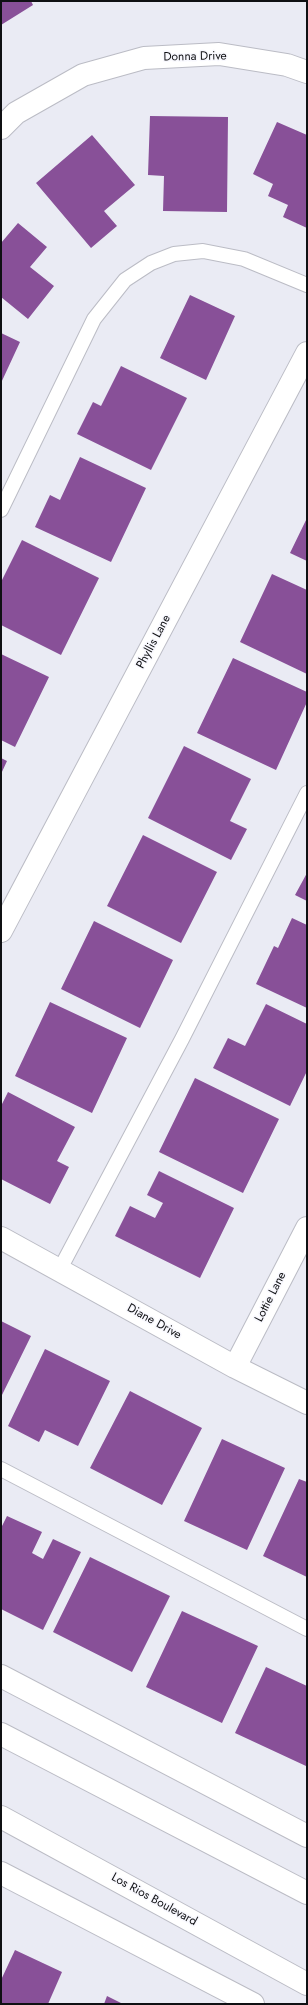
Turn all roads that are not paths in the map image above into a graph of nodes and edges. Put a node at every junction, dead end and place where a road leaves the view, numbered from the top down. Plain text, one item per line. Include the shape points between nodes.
1 (307, 72) edge
2 (1, 128) edge
3 (307, 285) edge
4 (307, 353) edge
5 (1, 510) edge
6 (307, 793) edge
7 (1, 931) edge
8 (307, 1228) edge
9 (1, 1238) edge
10 (60, 1269) junction
11 (235, 1367) junction
12 (307, 1404) edge
13 (1, 1468) edge
14 (307, 1629) edge
15 (1, 1676) edge
16 (1, 1734) edge
17 (1, 1817) edge
18 (307, 1836) edge
19 (1, 1873) edge
20 (307, 1893) edge
21 (307, 1984) edge
22 (253, 2004) edge

1 - 2 street, Donna Drive via 287,65 219,54 144,58 83,75 16,113
3 - 5 lane via 244,259 203,252 174,254 151,263 125,280 94,319
4 - 7 street, Phyllis Lane
6 - 10 lane via 182,1039
8 - 11 street, Lottie Lane
9 - 10 street, Diane Drive
10 - 11 street, Diane Drive
11 - 12 street, Diane Drive
13 - 14 lane
15 - 18 street
16 - 20 street
17 - 21 street, Los Rios Boulevard
19 - 22 street

